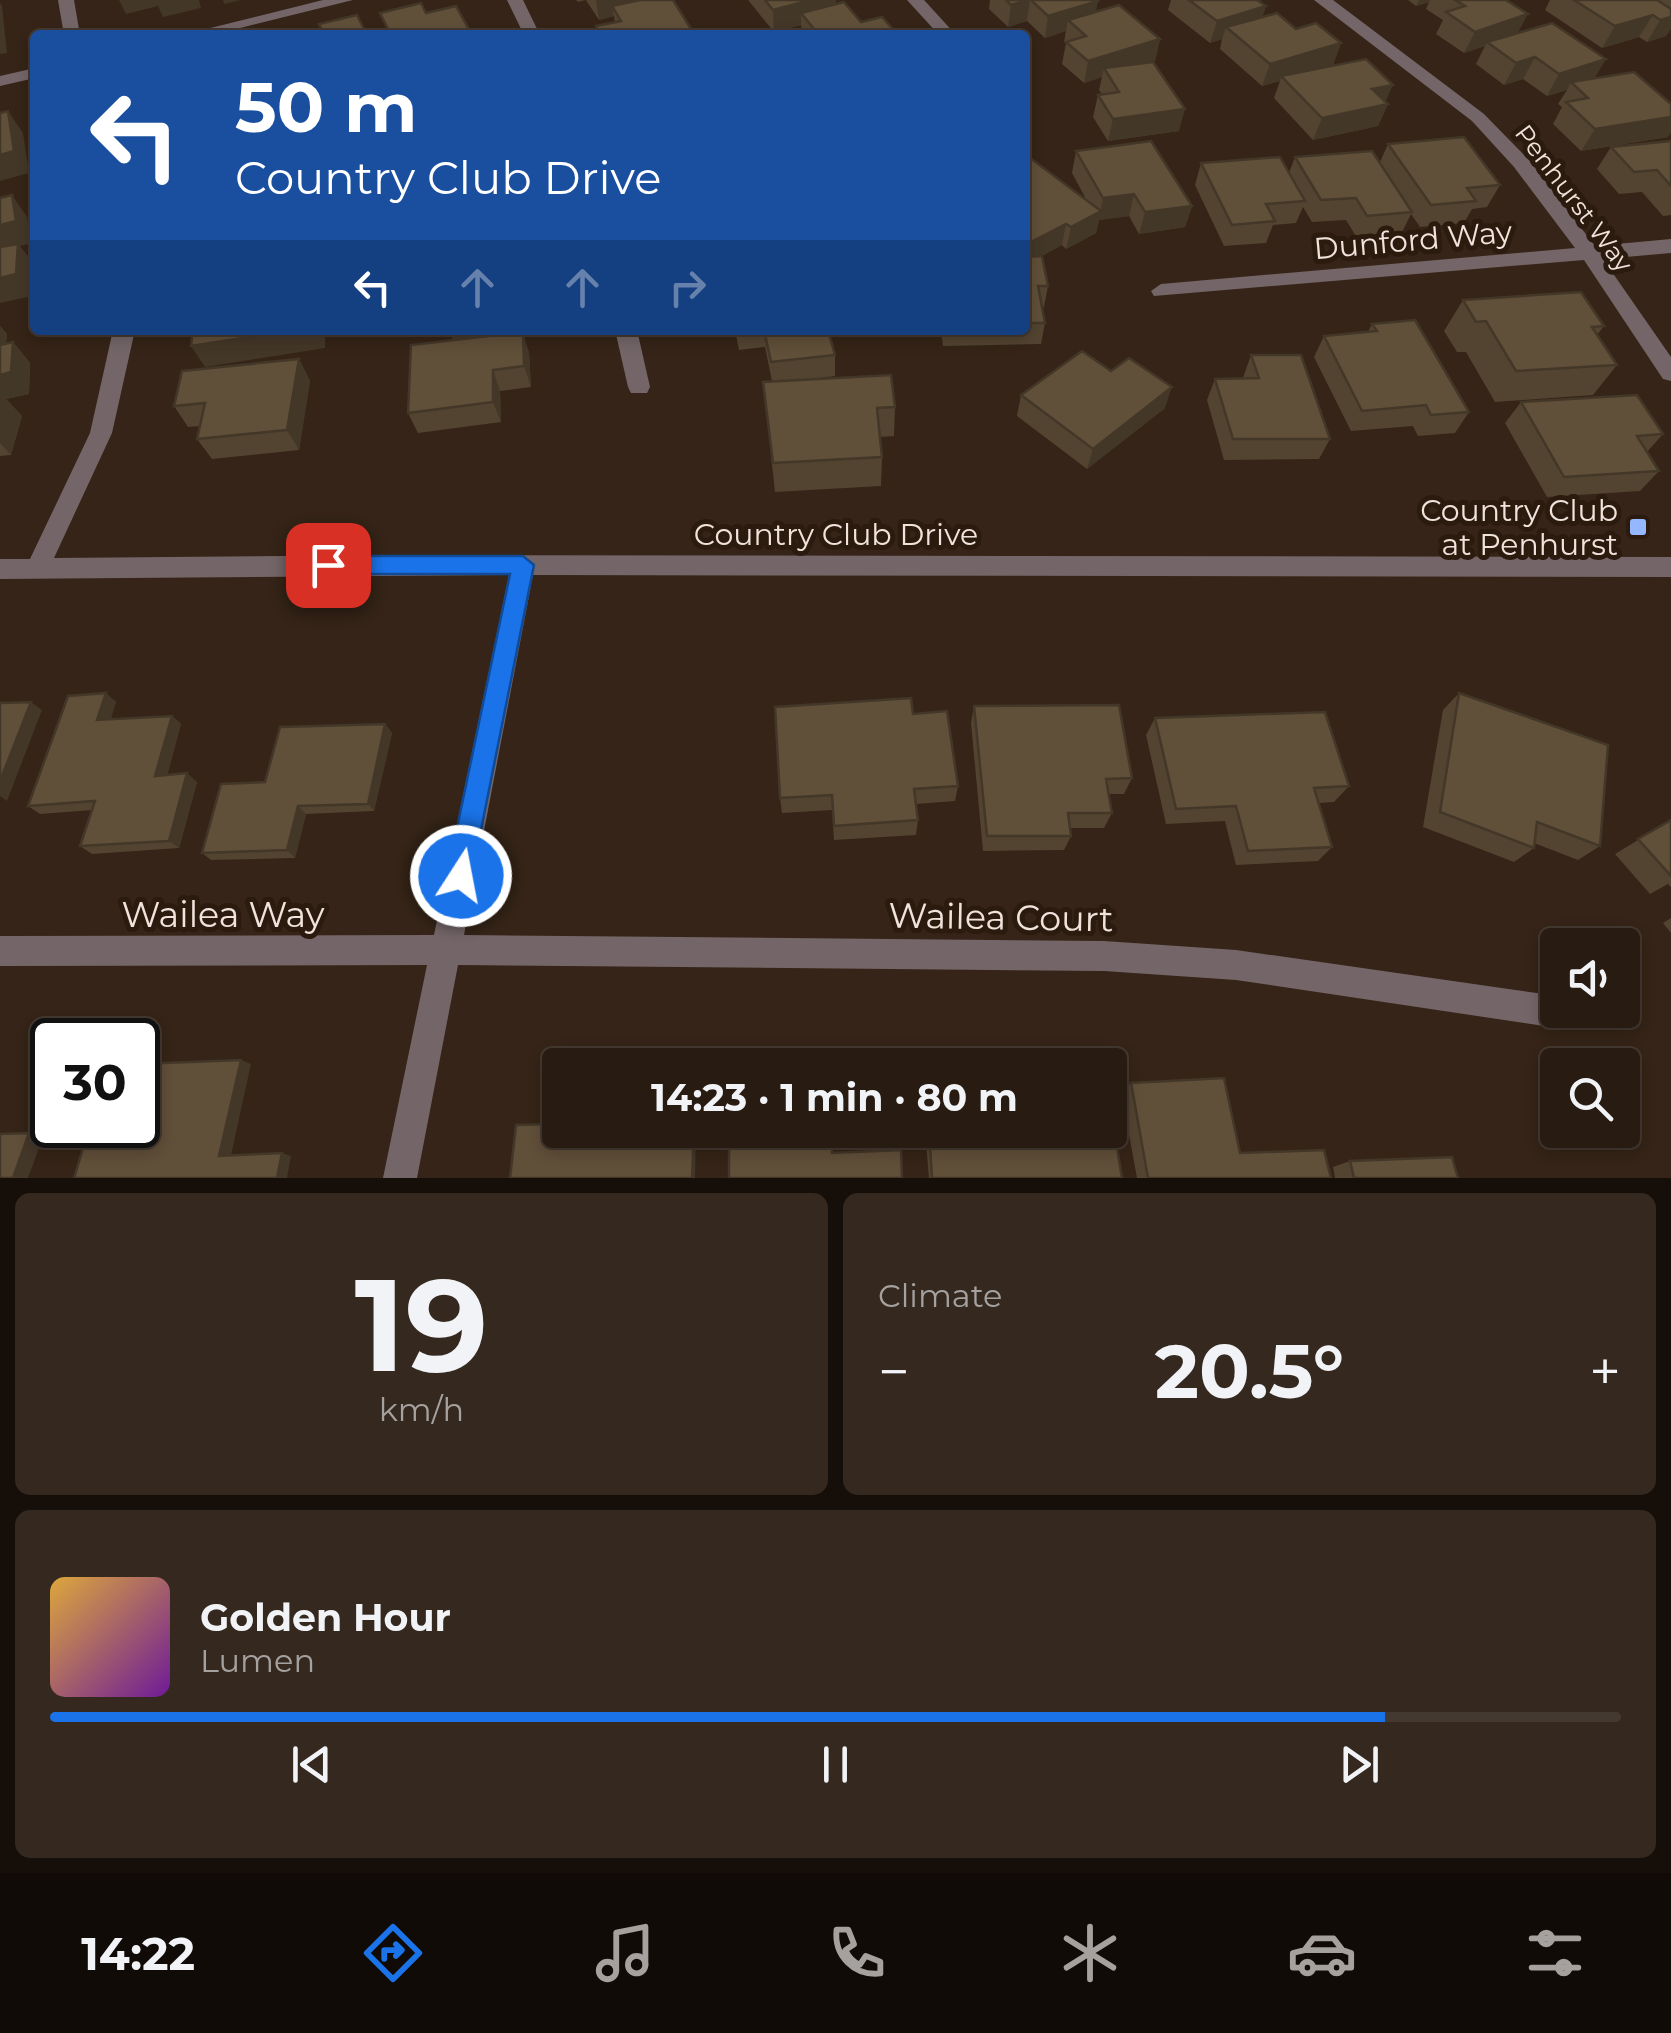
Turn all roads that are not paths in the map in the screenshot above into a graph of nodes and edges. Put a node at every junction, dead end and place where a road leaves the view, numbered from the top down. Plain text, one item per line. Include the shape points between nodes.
1 (66, 0) edge
2 (345, 0) edge
3 (516, 0) edge
4 (915, 0) edge
5 (1322, 0) edge
6 (71, 30) edge
7 (212, 30) edge
8 (530, 30) edge
9 (943, 30) edge
10 (30, 74) edge
11 (0, 81) edge
12 (1671, 246) edge
13 (1586, 254) junction
14 (1161, 291) dead end
15 (123, 335) edge
16 (627, 335) edge
17 (1671, 373) edge
18 (639, 387) dead end
19 (523, 565) junction
20 (38, 567) junction
21 (1671, 567) edge
22 (0, 569) edge
23 (0, 951) edge
24 (446, 952) junction
25 (1540, 1009) edge
26 (400, 1178) edge

1 - 6 street
2 - 7 street
3 - 8 street
4 - 9 street
5 - 13 street, Penhurst Way via 1450,93 1498,138
10 - 11 street
12 - 13 street, Dunford Way
13 - 14 street, Dunford Way
13 - 17 street, Penhurst Way
15 - 20 street via 101,433
16 - 18 street
19 - 20 street, Country Club Drive
19 - 21 street, Country Club Drive
19 - 24 street
20 - 22 street, Country Club Drive
23 - 24 street, Wailea Way
24 - 25 street, Wailea Court via 1104,956 1236,965
24 - 26 street

